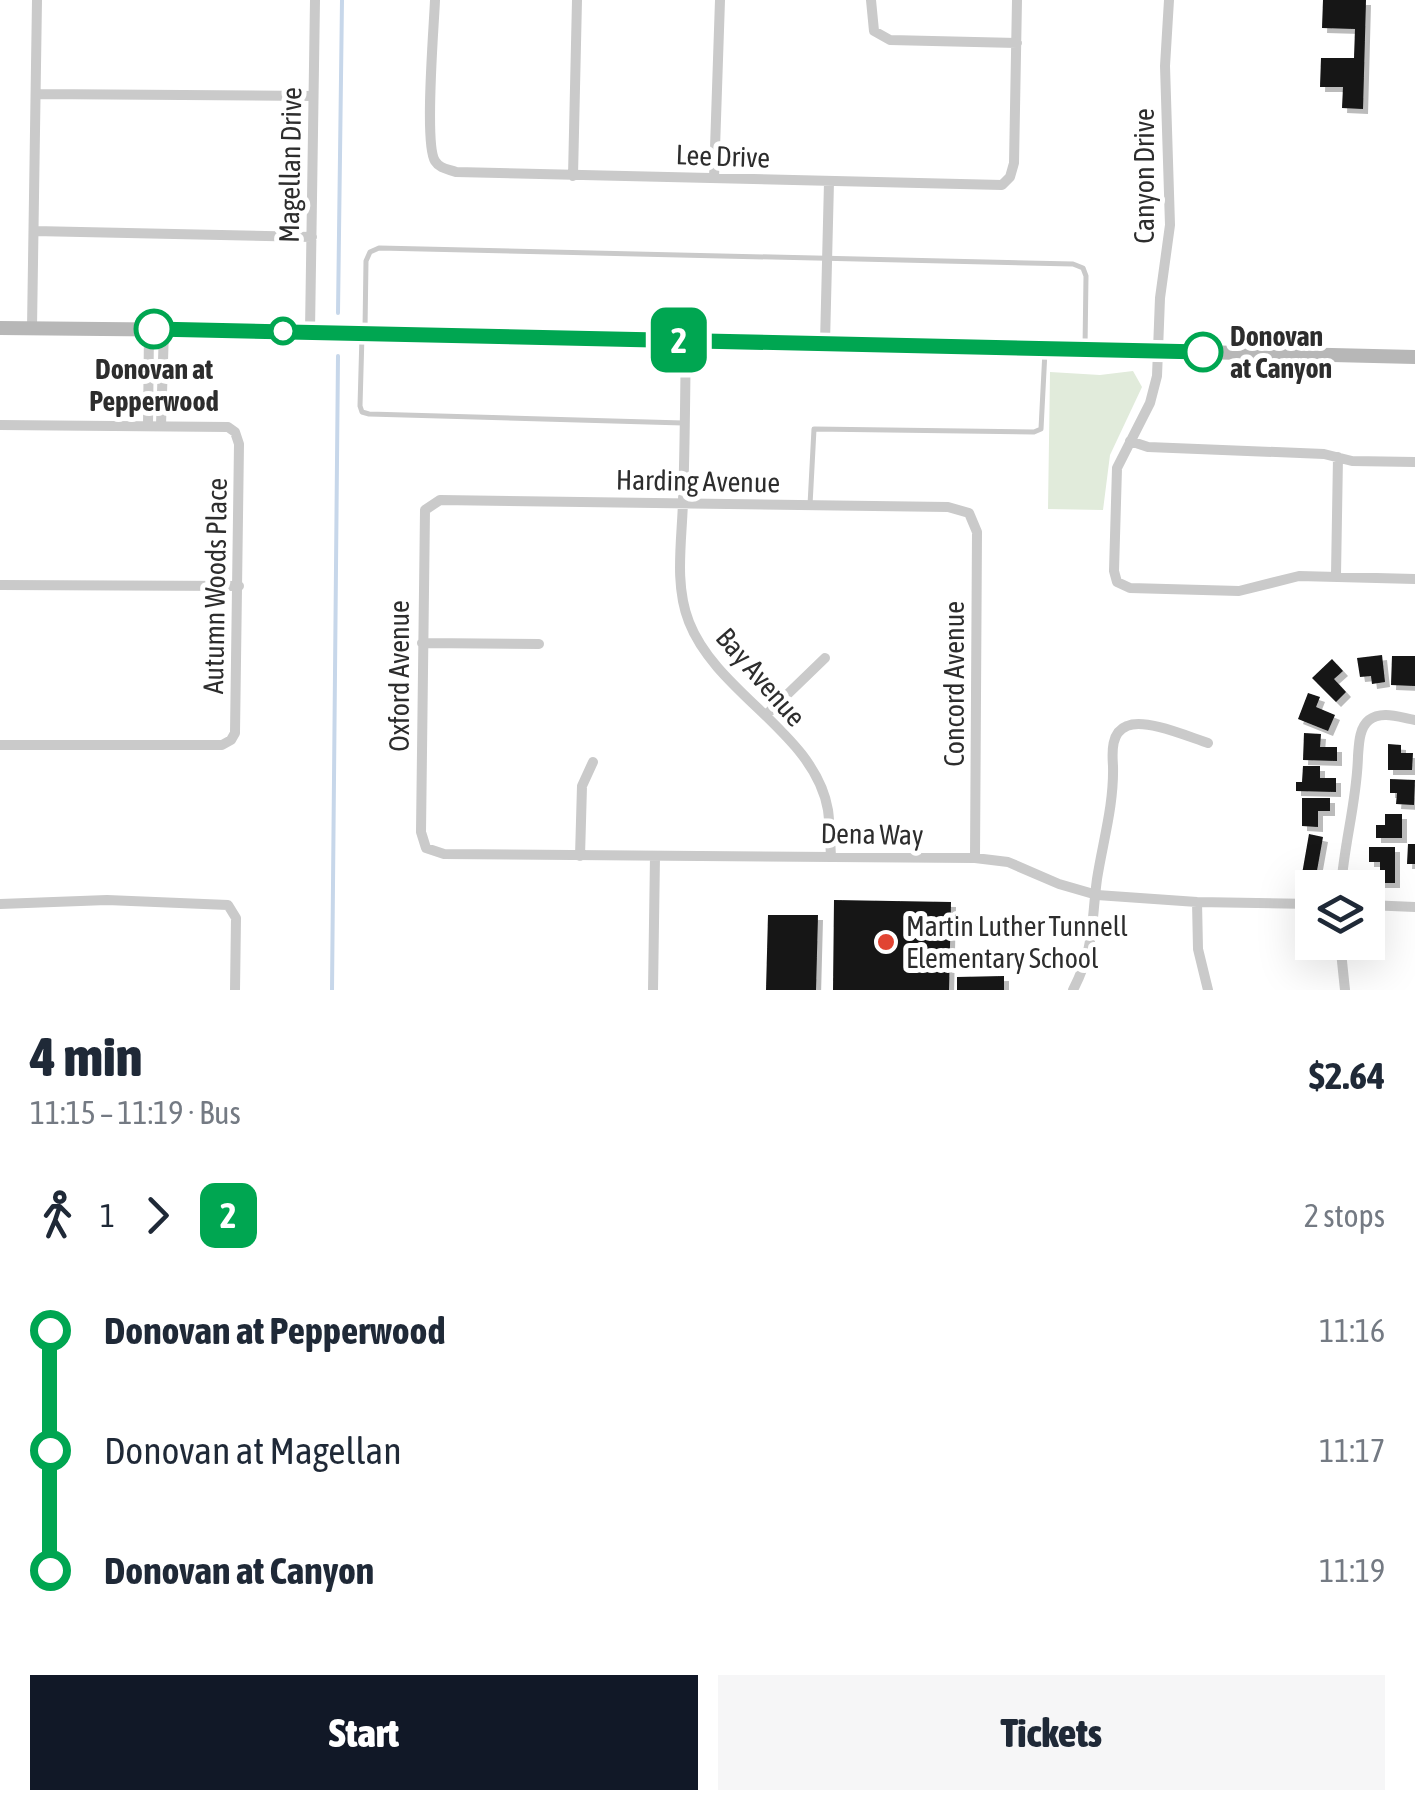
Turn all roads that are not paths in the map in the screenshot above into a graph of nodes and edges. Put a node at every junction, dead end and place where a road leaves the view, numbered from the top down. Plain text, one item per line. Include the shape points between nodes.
1 (37, 0) edge
2 (315, 0) edge
3 (435, 0) edge
4 (577, 0) edge
5 (720, 0) edge
6 (871, 0) edge
7 (1017, 0) edge
8 (1169, 0) edge
9 (1016, 43) junction
10 (36, 94) junction
11 (314, 96) junction
12 (573, 176) junction
13 (714, 178) junction
14 (829, 182) junction
15 (34, 231) junction
16 (312, 236) junction
17 (828, 258) junction
18 (0, 328) edge
19 (32, 328) junction
20 (156, 329) junction
21 (310, 331) junction
22 (363, 332) junction
23 (686, 340) junction
24 (826, 343) junction
25 (1045, 348) junction
26 (1085, 350) junction
27 (1158, 351) junction
28 (1415, 357) edge
29 (685, 423) junction
30 (0, 425) edge
31 (148, 425) junction
32 (162, 425) junction
33 (1130, 441) junction
34 (1338, 458) junction
35 (1415, 462) edge
36 (683, 502) junction
37 (810, 504) junction
38 (428, 506) joint
39 (969, 513) joint
40 (1336, 575) junction
41 (1415, 578) edge
42 (0, 584) edge
43 (238, 586) junction
44 (422, 643) junction
45 (540, 644) dead end
46 (825, 658) dead end
47 (766, 714) junction
48 (1415, 720) edge
49 (1208, 743) dead end
50 (0, 745) edge
51 (592, 762) dead end
52 (426, 848) joint
53 (580, 856) junction
54 (655, 856) junction
55 (830, 856) junction
56 (975, 858) junction
57 (1342, 870) edge
58 (1097, 896) junction
59 (1197, 902) junction
60 (0, 904) edge
61 (1295, 904) edge
62 (1385, 906) edge
63 (1415, 907) edge
64 (1342, 960) edge
65 (235, 990) edge
66 (653, 990) edge
67 (1073, 990) edge
68 (1208, 990) edge
69 (1345, 990) edge

1 - 10 street
2 - 11 street, Magellan Drive
3 - 12 street, Lee Drive via 431,130 437,164 456,172
4 - 12 street
5 - 13 street
6 - 9 street via 874,31 890,40
7 - 9 street
8 - 27 street, Canyon Drive via 1170,225
9 - 14 street, Lee Drive via 1014,162 1002,185
10 - 11 street
10 - 15 street
11 - 16 street, Magellan Drive
12 - 13 street, Lee Drive
13 - 14 street, Lee Drive
14 - 17 street
15 - 16 street
15 - 19 street
16 - 21 street, Magellan Drive
17 - 22 lane via 379,248 366,261
17 - 24 street
17 - 26 lane via 1073,264 1086,276
18 - 19 street
19 - 20 street
20 - 21 street
20 - 31 street
20 - 32 street
21 - 22 street
22 - 23 street
22 - 29 lane via 360,406 369,414
23 - 24 street
23 - 29 street, Bay Avenue
24 - 25 street
25 - 26 street
25 - 37 lane via 1041,429 814,429
26 - 27 street
27 - 28 street
27 - 33 street, Canyon Drive via 1150,403
29 - 36 street, Bay Avenue
30 - 31 street
31 - 32 street
32 - 43 street, Autumn Woods Place via 235,432
33 - 34 street via 1148,448
33 - 40 street, Canyon Drive via 1117,468 1117,582 1130,588 1239,591 1299,576
34 - 35 street
34 - 40 street
36 - 37 street, Harding Avenue
36 - 38 street, Harding Avenue via 440,500
36 - 47 street, Bay Avenue via 680,558 688,620 713,664
37 - 39 street, Harding Avenue
38 - 44 street, Oxford Avenue
39 - 56 street, Concord Avenue via 978,532
40 - 41 street
42 - 43 street
43 - 50 street, Autumn Woods Place via 231,740
44 - 45 street
44 - 52 street, Oxford Avenue
46 - 47 street
47 - 55 street, Bay Avenue via 818,784 828,808
48 - 57 street via 1378,715 1361,732
49 - 58 street via 1138,724 1116,734
51 - 53 street via 582,786
52 - 53 street, Dena Way via 444,854
53 - 54 street, Dena Way
54 - 55 street, Dena Way
54 - 66 street
55 - 56 street, Dena Way
56 - 58 street, Dena Way via 1008,862
58 - 59 street, Dena Way
58 - 67 street via 1086,965
59 - 61 street, Dena Way
59 - 68 street
60 - 65 street via 220,903 236,918
62 - 63 street
64 - 69 street

